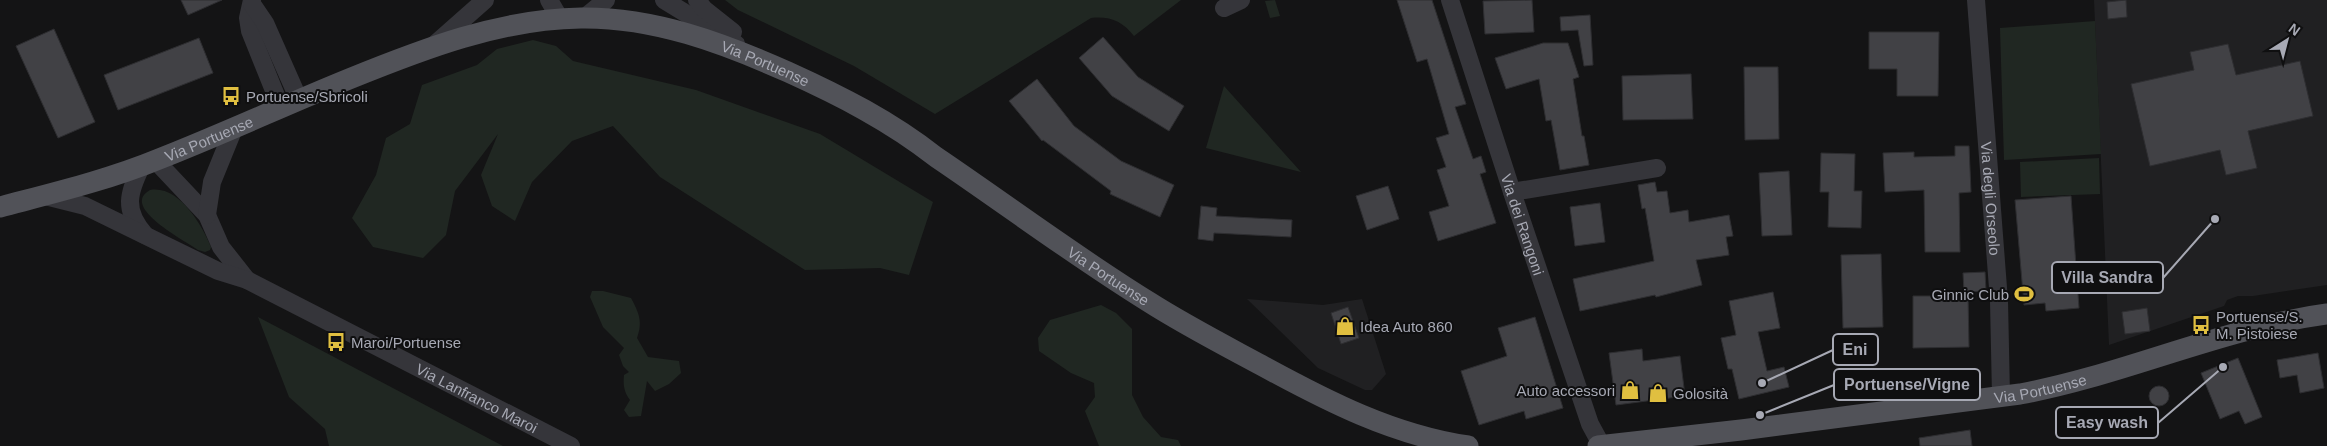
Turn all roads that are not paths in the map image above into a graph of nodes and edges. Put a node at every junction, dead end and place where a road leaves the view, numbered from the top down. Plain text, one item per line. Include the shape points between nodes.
1 (485, 0) edge
2 (549, 0) edge
3 (606, 0) edge
4 (664, 0) edge
5 (697, 0) edge
6 (1241, 0) edge
7 (1450, 0) edge
8 (1976, 0) edge
9 (252, 2) edge
10 (1224, 8) dead end
11 (584, 18) junction
12 (560, 19) junction
13 (433, 46) junction
14 (757, 57) junction
15 (290, 104) junction
16 (234, 128) junction
17 (149, 163) junction
18 (1657, 168) dead end
19 (1512, 192) junction
20 (43, 196) junction
21 (0, 207) edge
22 (207, 215) junction
23 (147, 237) junction
24 (247, 280) junction
25 (2327, 314) edge
26 (2001, 396) junction
27 (571, 446) edge
28 (1468, 446) edge
29 (1598, 446) edge
30 (1602, 446) edge

1 - 13 street
2 - 12 street
3 - 11 street
4 - 14 street
5 - 14 street via 740,37
6 - 10 street
7 - 19 street, Via dei Rangoni
8 - 26 street, Via degli Orseolo via 1999,301
9 - 15 street via 248,18 250,31
11 - 12 main road, Via Portuense
11 - 14 main road, Via Portuense via 673,30
12 - 13 main road, Via Portuense via 499,29
13 - 15 main road, Via Portuense
14 - 28 main road, Via Portuense via 882,118 1149,303 1210,337 1323,398 1376,422 1431,440
15 - 16 main road, Via Portuense
16 - 17 main road, Via Portuense
16 - 22 street via 212,182
17 - 20 main road, Via Portuense
17 - 22 street, Via Lanfranco Maroi
17 - 23 street via 132,186 130,206 136,223
18 - 19 street
19 - 30 street, Via dei Rangoni via 1590,424
20 - 21 main road, Via Portuense
20 - 23 street, Via Lanfranco Maroi via 80,204
22 - 24 street, Via Lanfranco Maroi via 221,247
23 - 24 street, Via Lanfranco Maroi via 218,272
24 - 27 street, Via Lanfranco Maroi
25 - 26 main road, Via Portuense via 2260,326 2063,386
26 - 30 main road, Via Portuense
29 - 30 main road, Via Portuense

